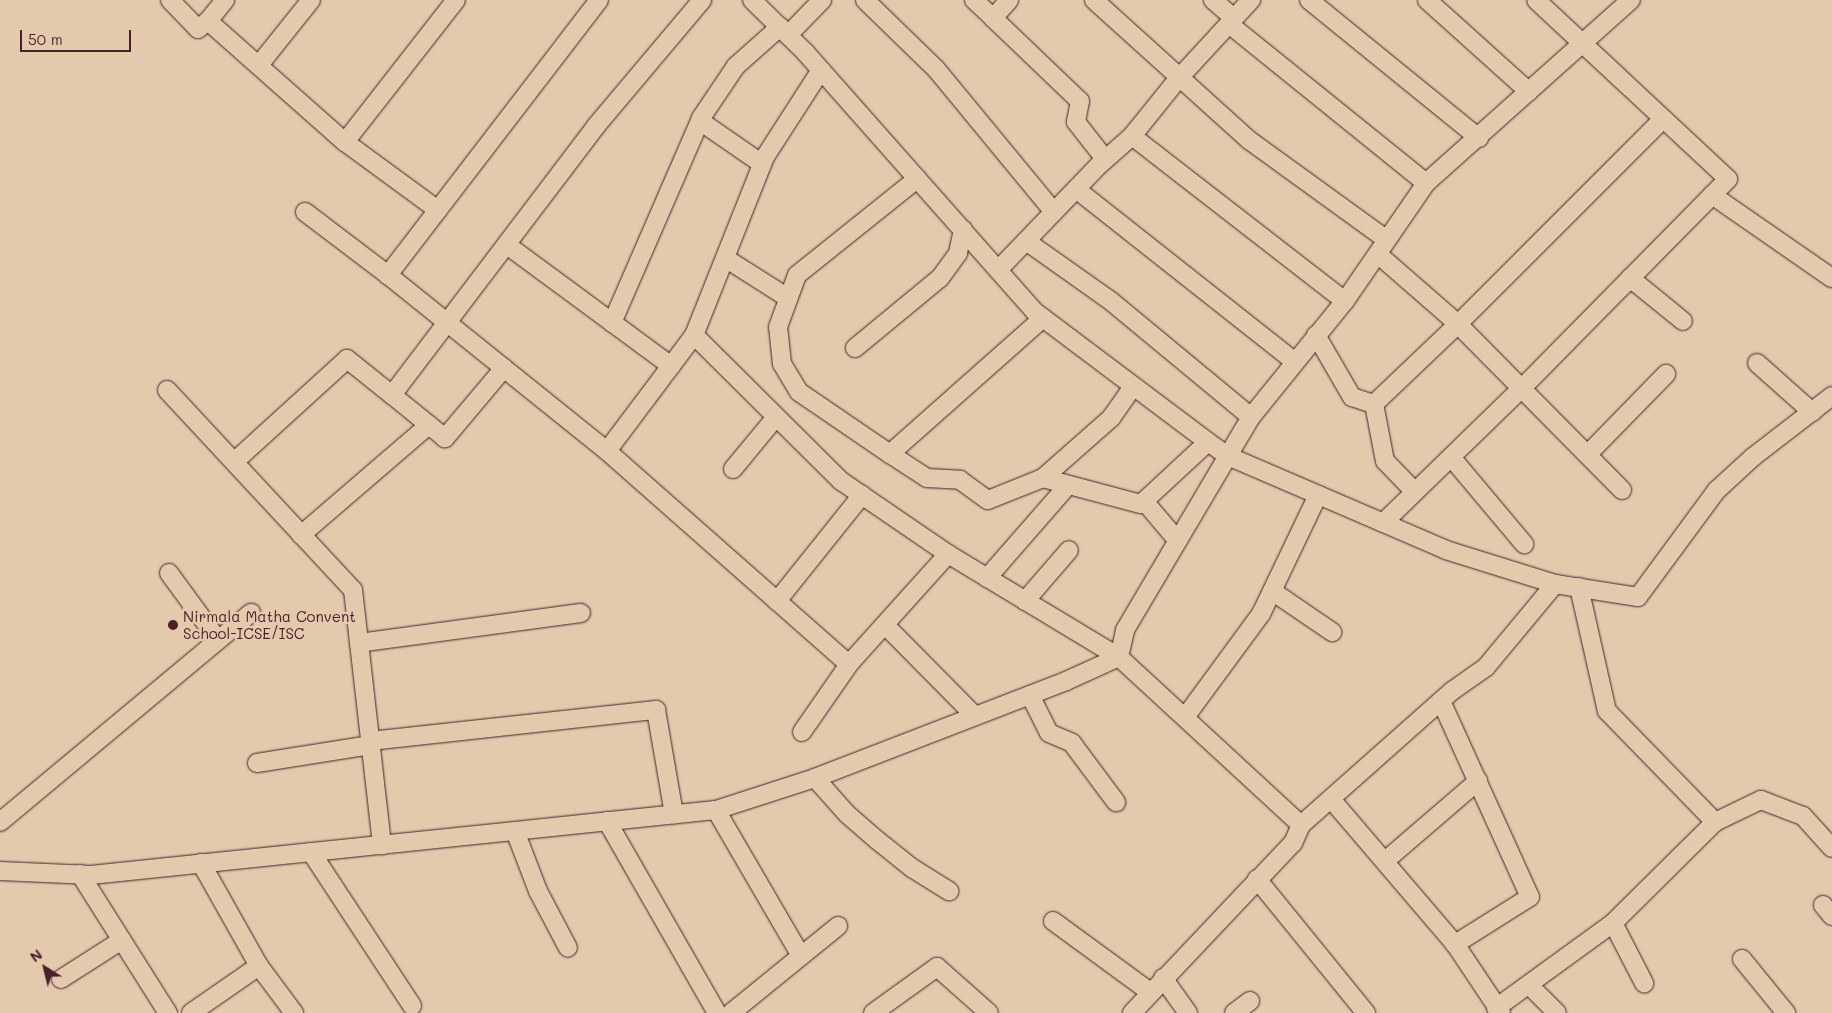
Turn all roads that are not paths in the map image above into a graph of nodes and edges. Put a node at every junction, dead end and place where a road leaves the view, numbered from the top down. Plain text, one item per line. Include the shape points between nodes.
1 (170, 0) edge
2 (225, 0) edge
3 (312, 0) edge
4 (456, 0) edge
5 (599, 0) edge
6 (702, 0) edge
7 (752, 0) edge
8 (822, 0) edge
9 (865, 0) edge
10 (974, 0) edge
11 (1009, 0) edge
12 (1094, 0) edge
13 (1213, 0) edge
14 (1251, 0) edge
15 (1309, 0) edge
16 (1427, 0) edge
17 (1536, 0) edge
18 (1631, 0) edge
19 (993, 18) junction
20 (208, 21) junction
21 (1232, 21) junction
22 (784, 31) junction
23 (1583, 44) junction
24 (259, 66) junction
25 (821, 70) junction
26 (1178, 79) junction
27 (1529, 92) junction
28 (1663, 119) junction
29 (700, 121) junction
30 (1132, 136) junction
31 (1479, 138) junction
32 (345, 142) junction
33 (1105, 159) junction
34 (762, 164) junction
35 (917, 179) junction
36 (1426, 183) junction
37 (1076, 188) junction
38 (1712, 195) junction
39 (438, 210) junction
40 (305, 212) dead end
41 (1054, 212) junction
42 (963, 230) junction
43 (1026, 241) junction
44 (507, 245) junction
45 (1383, 248) junction
46 (725, 258) junction
47 (998, 270) junction
48 (388, 275) junction
49 (1630, 278) junction
50 (1832, 278) edge
51 (788, 298) junction
52 (1345, 301) junction
53 (1043, 318) junction
54 (1683, 321) dead end
55 (612, 323) junction
56 (448, 324) junction
57 (1458, 324) junction
58 (694, 335) junction
59 (1316, 335) junction
60 (855, 348) dead end
61 (1294, 361) junction
62 (1757, 364) dead end
63 (671, 366) junction
64 (504, 368) junction
65 (1666, 374) dead end
66 (1133, 386) junction
67 (1523, 387) junction
68 (167, 390) dead end
69 (392, 395) junction
70 (1832, 396) edge
71 (1374, 404) junction
72 (1812, 412) junction
73 (776, 417) junction
74 (1251, 417) junction
75 (429, 425) junction
76 (1208, 442) junction
77 (607, 451) junction
78 (890, 454) junction
79 (1588, 454) junction
80 (1228, 456) junction
81 (1451, 457) junction
82 (234, 462) junction
83 (733, 470) dead end
84 (1043, 478) junction
85 (1068, 485) junction
86 (1622, 490) dead end
87 (1415, 492) junction
88 (1318, 495) junction
89 (862, 496) junction
90 (1144, 501) junction
91 (1383, 523) junction
92 (301, 535) junction
93 (1178, 541) junction
94 (1524, 544) dead end
95 (1069, 550) dead end
96 (948, 554) junction
97 (169, 574) dead end
98 (987, 578) junction
99 (1556, 584) junction
100 (1579, 588) junction
101 (1272, 591) junction
102 (777, 601) junction
103 (1026, 601) junction
104 (251, 613) dead end
105 (581, 613) dead end
106 (884, 625) junction
107 (1332, 632) dead end
108 (218, 640) junction
109 (359, 643) junction
110 (1119, 657) junction
111 (849, 664) junction
112 (1030, 695) junction
113 (1442, 700) junction
114 (975, 716) junction
115 (1186, 716) junction
116 (802, 732) dead end
117 (370, 743) junction
118 (257, 763) dead end
119 (815, 778) junction
120 (1478, 781) junction
121 (1331, 799) junction
122 (1116, 802) dead end
123 (716, 810) junction
124 (674, 814) junction
125 (607, 821) junction
126 (0, 822) edge
127 (1715, 822) junction
128 (1301, 825) junction
129 (515, 831) junction
130 (382, 845) junction
131 (1832, 848) edge
132 (311, 852) junction
133 (1384, 861) junction
134 (201, 863) junction
135 (0, 871) edge
136 (80, 874) junction
137 (1257, 879) junction
138 (949, 891) dead end
139 (1053, 921) dead end
140 (1613, 924) junction
141 (838, 926) dead end
142 (122, 940) junction
143 (1455, 944) junction
144 (568, 948) dead end
145 (800, 956) junction
146 (1742, 959) dead end
147 (259, 966) junction
148 (1163, 978) junction
149 (61, 979) dead end
150 (1644, 983) dead end
151 (1530, 986) junction
152 (1150, 992) junction
153 (1250, 1001) dead end
154 (412, 1006) dead end
155 (1498, 1010) edge
156 (168, 1013) edge
157 (191, 1013) edge
158 (294, 1013) edge
159 (717, 1013) edge
160 (731, 1013) edge
161 (873, 1013) edge
162 (989, 1013) edge
163 (1132, 1013) edge
164 (1188, 1013) edge
165 (1234, 1013) edge
166 (1366, 1013) edge
167 (1557, 1013) edge
168 (1786, 1013) edge

1 - 20 street via 198,30
2 - 20 street
3 - 24 street
4 - 32 street
5 - 39 street
6 - 44 street via 596,126
7 - 22 street
8 - 22 street
9 - 41 street via 936,69
10 - 19 street
11 - 19 street
12 - 26 street
13 - 21 street
14 - 21 street
15 - 31 street
16 - 27 street
17 - 23 street
18 - 23 street
19 - 33 street via 1080,101 1076,122
20 - 24 street
21 - 26 street
21 - 36 street
22 - 25 street
22 - 29 street via 736,66
23 - 27 street
23 - 28 street
24 - 32 street
25 - 34 street
25 - 35 street
26 - 30 street
26 - 45 street
27 - 31 street
28 - 38 street via 1728,179
28 - 57 street
29 - 34 street
29 - 55 street
30 - 33 street
30 - 52 street
31 - 36 street
32 - 39 street
33 - 37 street
34 - 46 street
35 - 42 street
35 - 51 street via 797,275
36 - 45 street
37 - 41 street
37 - 61 street
38 - 49 street
38 - 50 street
39 - 48 street
40 - 48 street
41 - 43 street
42 - 47 street
42 - 60 street via 958,253 940,278
43 - 47 street
43 - 74 street via 1112,302
44 - 55 street
44 - 56 street
45 - 52 street
45 - 57 street
46 - 51 street
46 - 58 street
47 - 53 street
48 - 56 street
49 - 54 street
49 - 67 street
51 - 78 street via 778,327 782,364 799,392
52 - 59 street
53 - 66 street
53 - 78 street
55 - 63 street
56 - 64 street
56 - 69 street
57 - 67 street
57 - 71 street
58 - 63 street
58 - 73 street
59 - 61 street
59 - 71 street via 1352,397
61 - 74 street
62 - 72 street
63 - 77 street
64 - 75 street via 445,438
64 - 77 street
65 - 79 street
66 - 76 street
66 - 84 street via 1111,418
67 - 79 street
67 - 81 street
68 - 82 street
69 - 75 street
69 - 82 street via 346,359
70 - 72 street
71 - 87 street via 1385,462
72 - 100 street via 1753,456 1718,490 1638,598
73 - 83 street
73 - 89 street via 841,481
74 - 80 street
75 - 92 street
76 - 80 street
76 - 90 street
77 - 102 street
78 - 84 street via 927,478 960,480 988,500
79 - 86 street
80 - 88 street
80 - 93 street
81 - 87 street
81 - 94 street
82 - 92 street
84 - 85 street
85 - 90 street via 1140,504
85 - 98 street
87 - 91 street
88 - 91 street
88 - 101 street
89 - 96 street
89 - 102 street
90 - 93 street
91 - 99 street via 1446,550
92 - 109 street via 353,590
93 - 110 street via 1125,630
95 - 103 street
96 - 98 street
96 - 106 street
97 - 108 street
98 - 103 street
99 - 100 street
99 - 113 street via 1486,667
100 - 127 street via 1608,711
101 - 107 street
101 - 115 street via 1261,614
102 - 111 street
103 - 110 street
104 - 108 street
105 - 109 street
106 - 111 street
106 - 114 street
108 - 126 street
109 - 117 street
110 - 112 street
110 - 115 street
111 - 116 street
112 - 114 street
112 - 122 street via 1049,733 1072,743
113 - 120 street
113 - 121 street
114 - 119 street
115 - 128 street
117 - 118 street
117 - 124 street via 656,710
117 - 130 street
119 - 123 street
119 - 138 street via 871,835 912,868
120 - 133 street
120 - 143 street via 1530,897
121 - 128 street
121 - 133 street
123 - 124 street
123 - 145 street
124 - 125 street
125 - 129 street
125 - 159 street
127 - 131 street via 1761,800 1803,816
127 - 140 street
128 - 137 street via 1293,843
129 - 130 street
129 - 144 street via 538,891
130 - 132 street
132 - 134 street
132 - 154 street
133 - 143 street
134 - 136 street
134 - 147 street
135 - 136 street
136 - 142 street
137 - 148 street
137 - 166 street
139 - 152 street
140 - 150 street
140 - 151 street
141 - 145 street
142 - 149 street
142 - 156 street
143 - 155 street
145 - 160 street
146 - 168 street
147 - 157 street
147 - 158 street
148 - 152 street
148 - 164 street
151 - 155 street
151 - 167 street
152 - 163 street
153 - 165 street
161 - 162 street via 937,967

